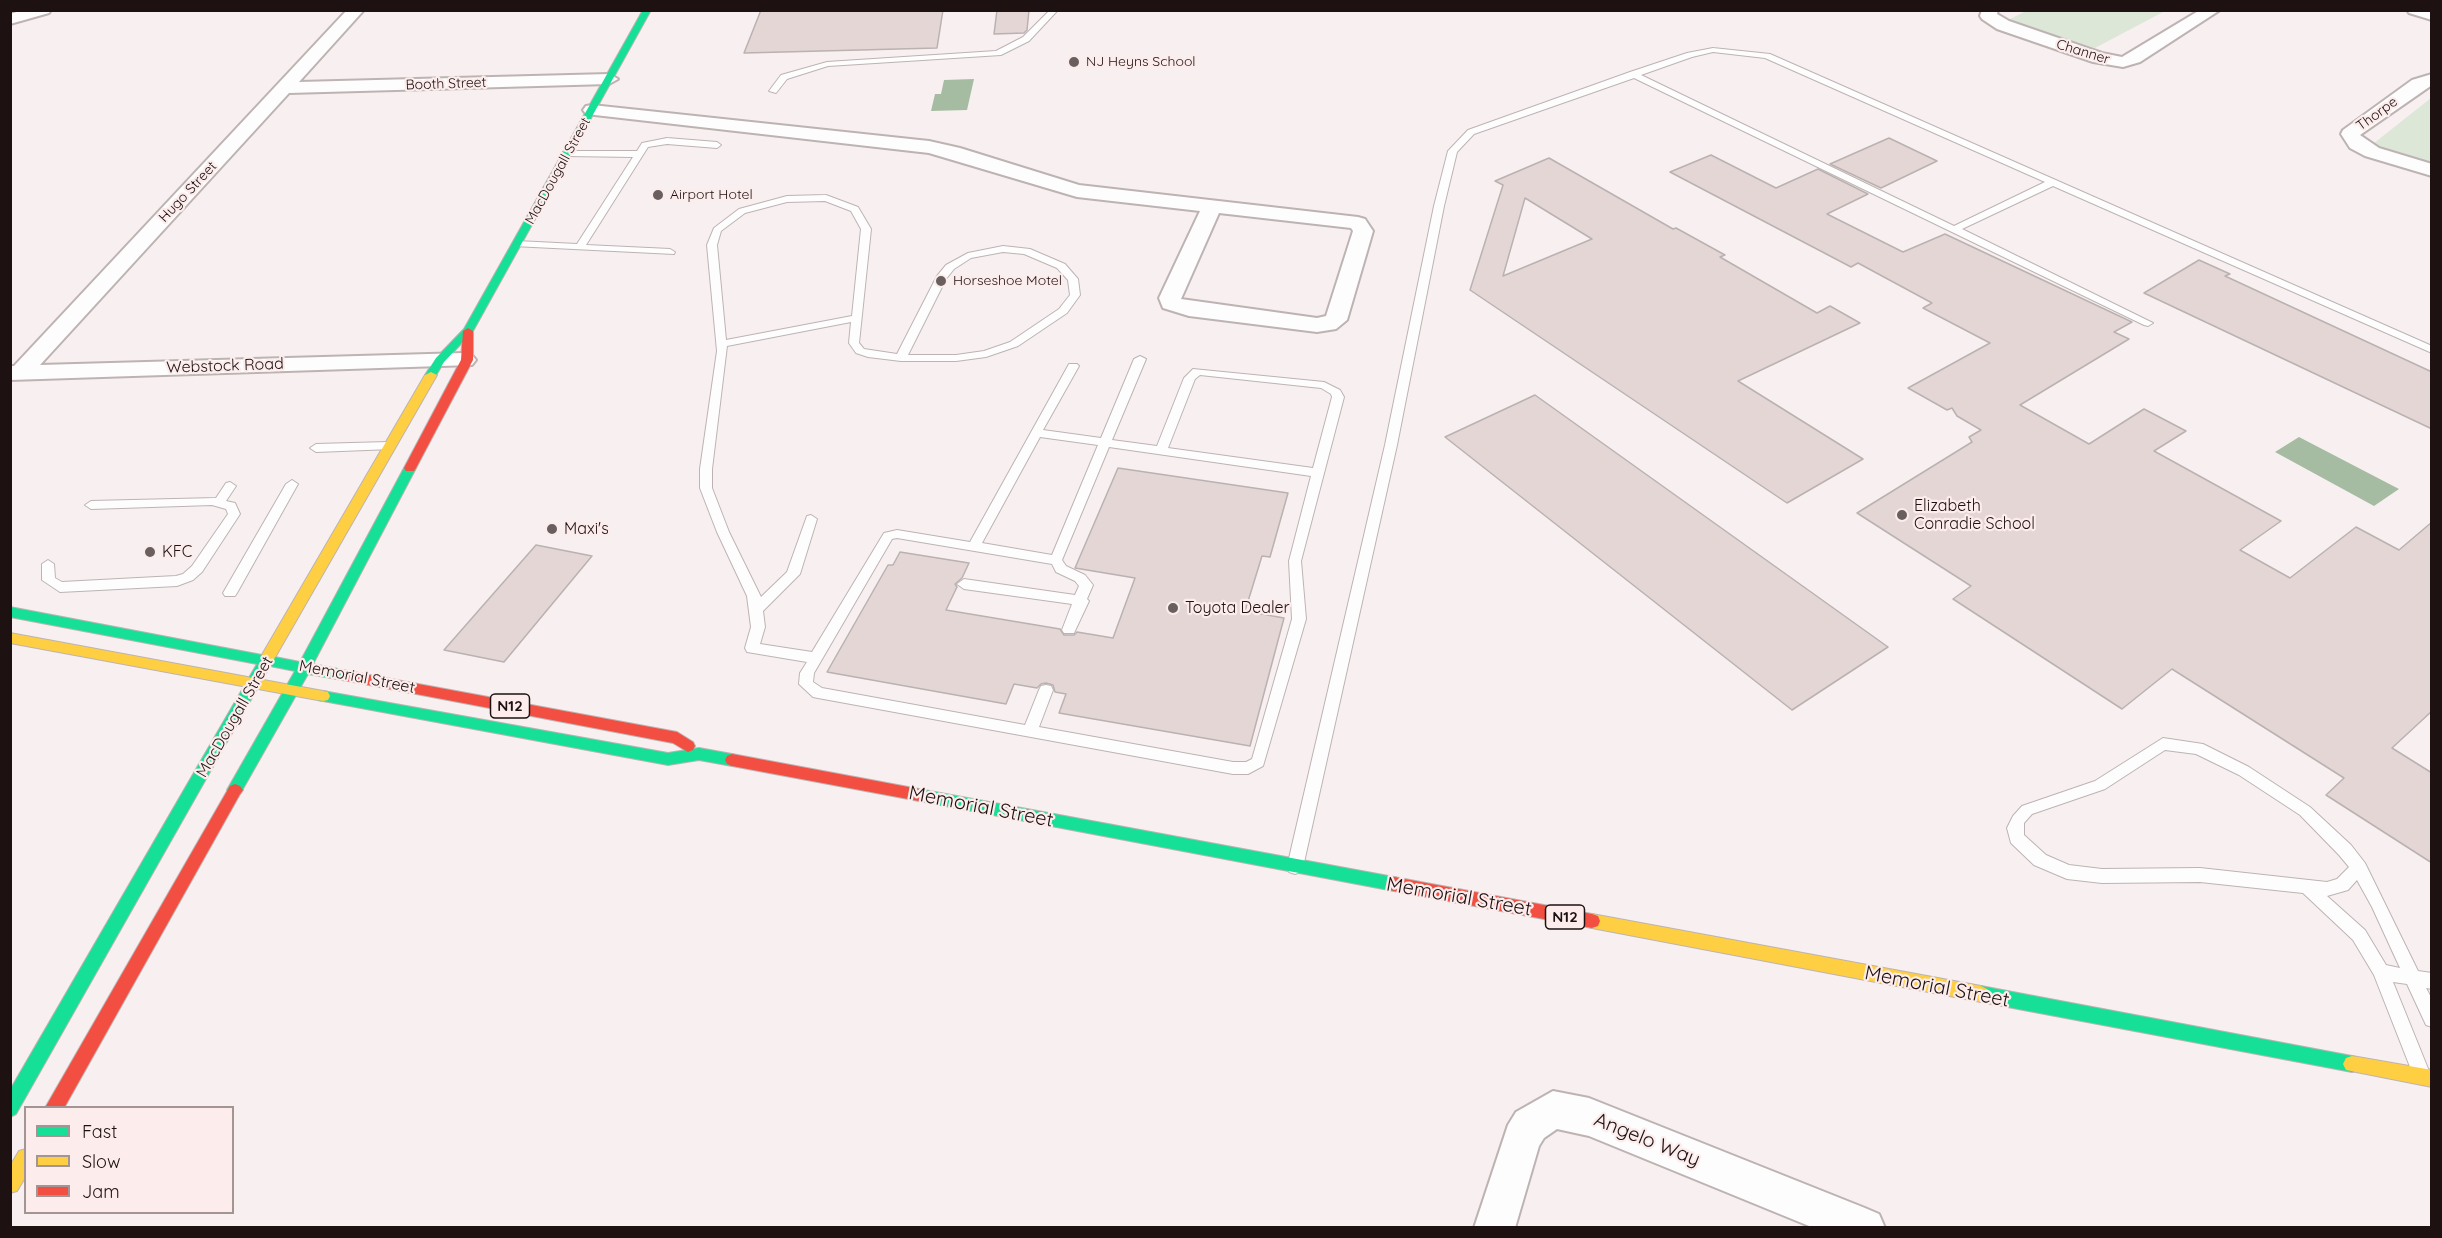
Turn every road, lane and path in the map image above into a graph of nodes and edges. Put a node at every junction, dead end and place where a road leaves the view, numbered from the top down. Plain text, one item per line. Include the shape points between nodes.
1 (43, 10) edge
2 (356, 10) edge
3 (647, 10) edge
4 (1055, 10) edge
5 (1990, 10) edge
6 (2212, 10) edge
7 (2415, 10) edge
8 (2432, 15) edge
9 (10, 19) edge
10 (1633, 74) junction
11 (609, 79) junction
12 (2432, 79) edge
13 (284, 88) junction
14 (773, 92) dead end
15 (592, 110) junction
16 (717, 146) dead end
17 (567, 153) junction
18 (639, 154) junction
19 (2432, 170) edge
20 (2054, 182) junction
21 (1212, 206) junction
22 (1953, 230) junction
23 (517, 244) junction
24 (580, 247) junction
25 (670, 252) dead end
26 (856, 318) junction
27 (2148, 323) dead end
28 (468, 331) junction
29 (722, 344) junction
30 (2432, 350) edge
31 (901, 358) junction
32 (1140, 359) dead end
33 (440, 360) junction
34 (467, 360) junction
35 (1073, 366) dead end
36 (15, 373) edge
37 (1036, 433) junction
38 (1103, 443) junction
39 (388, 446) junction
40 (316, 448) dead end
41 (1161, 450) junction
42 (1318, 473) junction
43 (292, 484) dead end
44 (230, 486) dead end
45 (219, 502) junction
46 (91, 505) dead end
47 (811, 519) dead end
48 (974, 546) junction
49 (1056, 560) junction
50 (48, 564) dead end
51 (964, 584) dead end
52 (230, 593) dead end
53 (1082, 601) junction
54 (757, 609) junction
55 (10, 612) edge
56 (1069, 630) dead end
57 (10, 638) edge
58 (816, 658) junction
59 (268, 660) junction
60 (304, 667) junction
61 (255, 683) junction
62 (292, 690) junction
63 (1046, 690) dead end
64 (1030, 731) junction
65 (699, 754) junction
66 (1295, 867) junction
67 (2359, 868) junction
68 (2308, 888) junction
69 (2381, 972) junction
70 (2414, 978) junction
71 (2432, 981) edge
72 (2432, 1019) edge
73 (2427, 1078) edge
74 (55, 1106) edge
75 (10, 1108) edge
76 (24, 1161) edge
77 (10, 1184) edge
78 (1494, 1227) edge
79 (1865, 1227) edge

1 - 9 street
2 - 13 street, Hugo Street
3 - 11 main road, MacDougall Street
4 - 14 lane via 1026,39 1007,50 977,56 827,64 784,76
5 - 6 street, Channer via 1988,16 2003,25 2099,58 2123,62
7 - 8 street
10 - 20 lane via 1713,50 1767,56
10 - 22 lane
10 - 66 lane via 1471,132 1453,150
11 - 13 street, Booth Street
11 - 15 main road, MacDougall Street
12 - 19 street, Thorpe via 2418,84 2351,132 2352,141 2372,152
13 - 36 street, Hugo Street
15 - 17 main road, MacDougall Street
15 - 21 street via 929,147 1077,191
16 - 18 lane via 656,142 645,146
17 - 18 lane
17 - 23 main road, MacDougall Street
18 - 24 lane
20 - 22 lane
20 - 30 lane
21 - 21 street via 1362,225 1336,320 1317,325 1189,309 1171,303
22 - 27 lane
23 - 24 lane
23 - 28 main road, MacDougall Street
24 - 25 lane
26 - 29 lane
26 - 29 lane via 866,252 865,222 855,209 837,201 816,197 788,199 742,211 725,222 713,238
26 - 31 lane via 854,343 860,351
28 - 33 main road, MacDougall Street
28 - 34 main road, MacDougall Street
29 - 54 lane via 706,488
31 - 31 lane via 941,278 968,256 992,249 1026,251 1061,266 1073,279 1075,295 1063,311 1014,344 970,356
32 - 38 lane
33 - 34 street, Webstock Road
33 - 36 street, Webstock Road
33 - 39 main road, MacDougall Street
34 - 60 main road, MacDougall Street
35 - 37 lane
37 - 38 lane
37 - 48 lane
38 - 41 lane
38 - 49 lane
39 - 40 lane
39 - 59 main road, MacDougall Street
41 - 42 lane
41 - 42 lane via 1190,378 1197,371 1323,385 1334,389 1338,397
42 - 64 lane via 1295,561 1299,619 1258,762 1248,768 1233,768
43 - 52 lane
44 - 45 lane
45 - 46 lane
45 - 50 lane via 234,510 230,522 197,569 183,580 60,587 49,580
47 - 54 lane via 793,574
48 - 49 lane
48 - 58 lane via 897,534 888,536
49 - 53 lane via 1064,570 1085,582
51 - 53 lane
53 - 56 lane
54 - 58 lane via 758,627 752,648
55 - 59 main road, Memorial Street / N12
57 - 61 main road, Memorial Street / N12
58 - 64 lane via 805,680 818,693
59 - 60 main road, Memorial Street / N12
59 - 61 main road, MacDougall Street
60 - 62 main road, MacDougall Street
60 - 65 main road, Memorial Street / N12 via 677,738
61 - 62 main road, Memorial Street / N12
61 - 75 main road, MacDougall Street
62 - 65 main road, Memorial Street / N12 via 668,759
62 - 74 main road, MacDougall Street
63 - 64 lane
65 - 66 main road, Memorial Street / N12
66 - 73 main road, Memorial Street / N12
67 - 68 lane via 2342,885
67 - 68 lane via 2305,811 2244,771 2198,748 2182,746 2163,744 2100,785 2027,810 2015,828 2026,849 2067,872 2102,876 2200,875
67 - 70 lane
68 - 69 lane via 2354,929
69 - 70 lane
69 - 73 lane
70 - 71 lane
70 - 72 lane
76 - 77 main road
78 - 79 street, Angelo Way via 1522,1139 1530,1125 1553,1110 1589,1117

